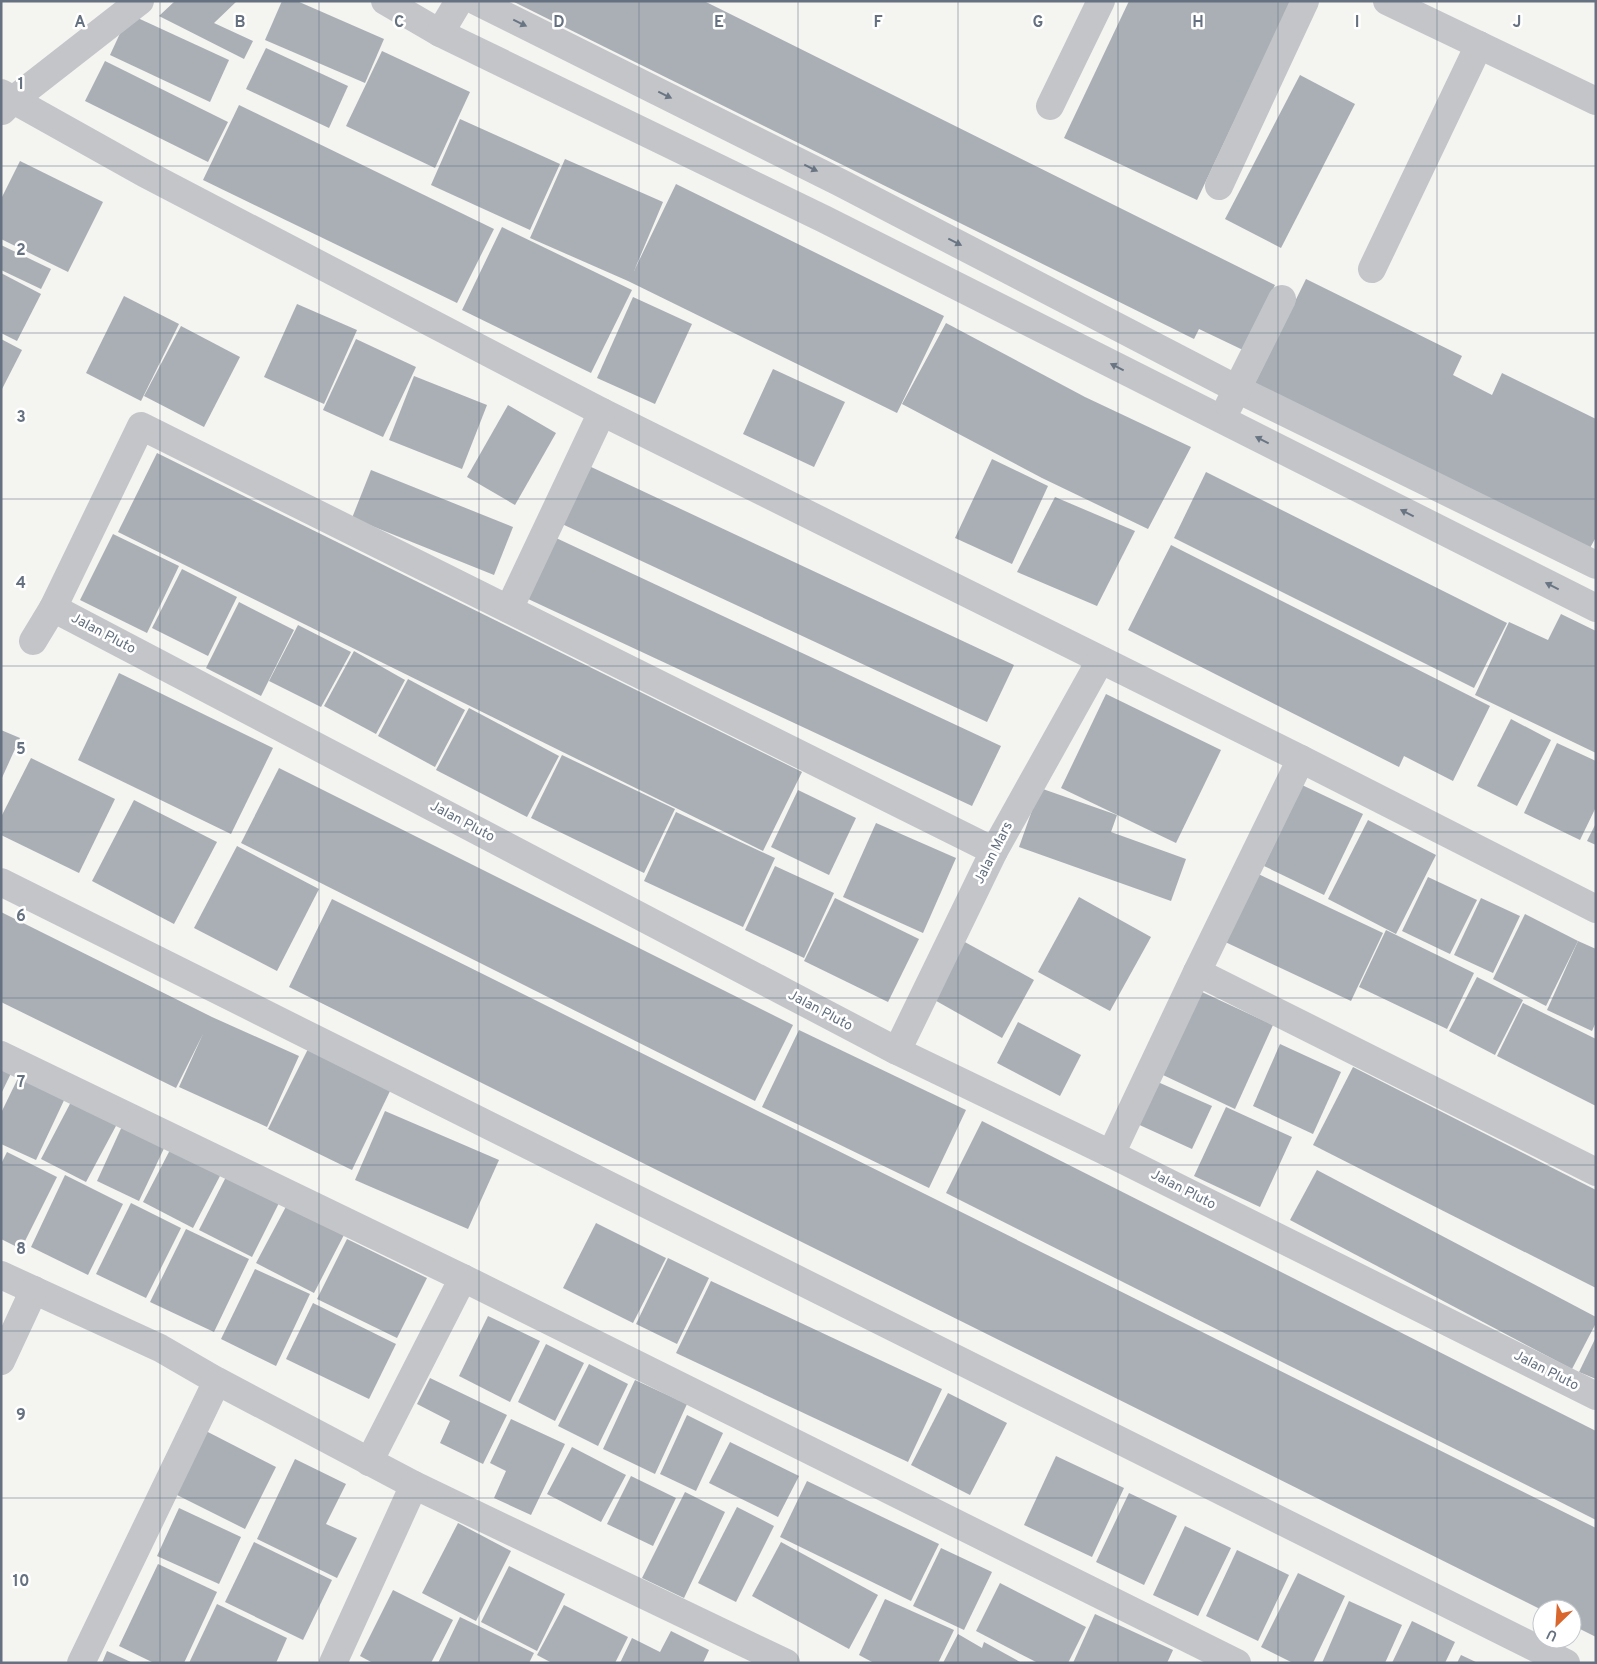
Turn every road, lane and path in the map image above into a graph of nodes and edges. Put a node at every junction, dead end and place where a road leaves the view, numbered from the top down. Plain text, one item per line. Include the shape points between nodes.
1 (113, 1) edge
2 (140, 1) edge
3 (385, 1) edge
4 (459, 1) edge
5 (476, 1) edge
6 (1101, 1) edge
7 (1305, 1) edge
8 (1387, 1) edge
9 (440, 33) junction
10 (1479, 45) junction
11 (4, 98) edge
12 (1596, 101) edge
13 (1050, 106) dead end
14 (841, 183) junction
15 (1219, 186) dead end
16 (824, 219) junction
17 (1372, 269) dead end
18 (1282, 299) dead end
19 (1237, 389) junction
20 (602, 412) junction
21 (1221, 420) junction
22 (1596, 565) edge
23 (54, 608) junction
24 (1596, 608) edge
25 (509, 609) junction
26 (33, 641) dead end
27 (1100, 661) junction
28 (1301, 759) junction
29 (994, 851) junction
30 (1, 882) edge
31 (1596, 909) edge
32 (1197, 972) junction
33 (897, 1051) junction
34 (1, 1055) edge
35 (1111, 1154) junction
36 (1596, 1172) edge
37 (1, 1275) edge
38 (463, 1278) junction
39 (34, 1290) junction
40 (1, 1361) edge
41 (217, 1381) junction
42 (1596, 1396) edge
43 (369, 1462) junction
44 (414, 1486) junction
45 (81, 1663) edge
46 (333, 1663) edge
47 (786, 1663) edge
48 (1236, 1663) edge
49 (1566, 1663) edge

1 - 11 street
2 - 11 street
3 - 9 street
4 - 9 street
5 -> 14 street
6 - 13 street
7 - 15 street
8 - 10 street
9 - 16 street
10 - 12 street
10 - 17 street
11 - 20 street
14 - 16 street
14 -> 19 street
21 -> 16 street
18 - 19 street
19 - 21 street
19 - 22 street
20 - 25 street
20 - 27 street
24 -> 21 street
23 - 25 street via 141,426
23 - 26 street
23 - 33 street, Jalan Pluto
25 - 29 street
27 - 28 street
27 - 29 street, Jalan Mars
28 - 31 street
28 - 32 street
29 - 33 street, Jalan Mars
30 - 49 street
32 - 35 street
32 - 36 street
33 - 35 street, Jalan Pluto
34 - 38 street
35 - 42 street, Jalan Pluto
37 - 39 street
38 - 43 street
38 - 48 street
39 - 40 street
39 - 41 street via 160,1348
41 - 43 street
41 - 45 street
43 - 44 street
44 - 46 street
44 - 47 street

